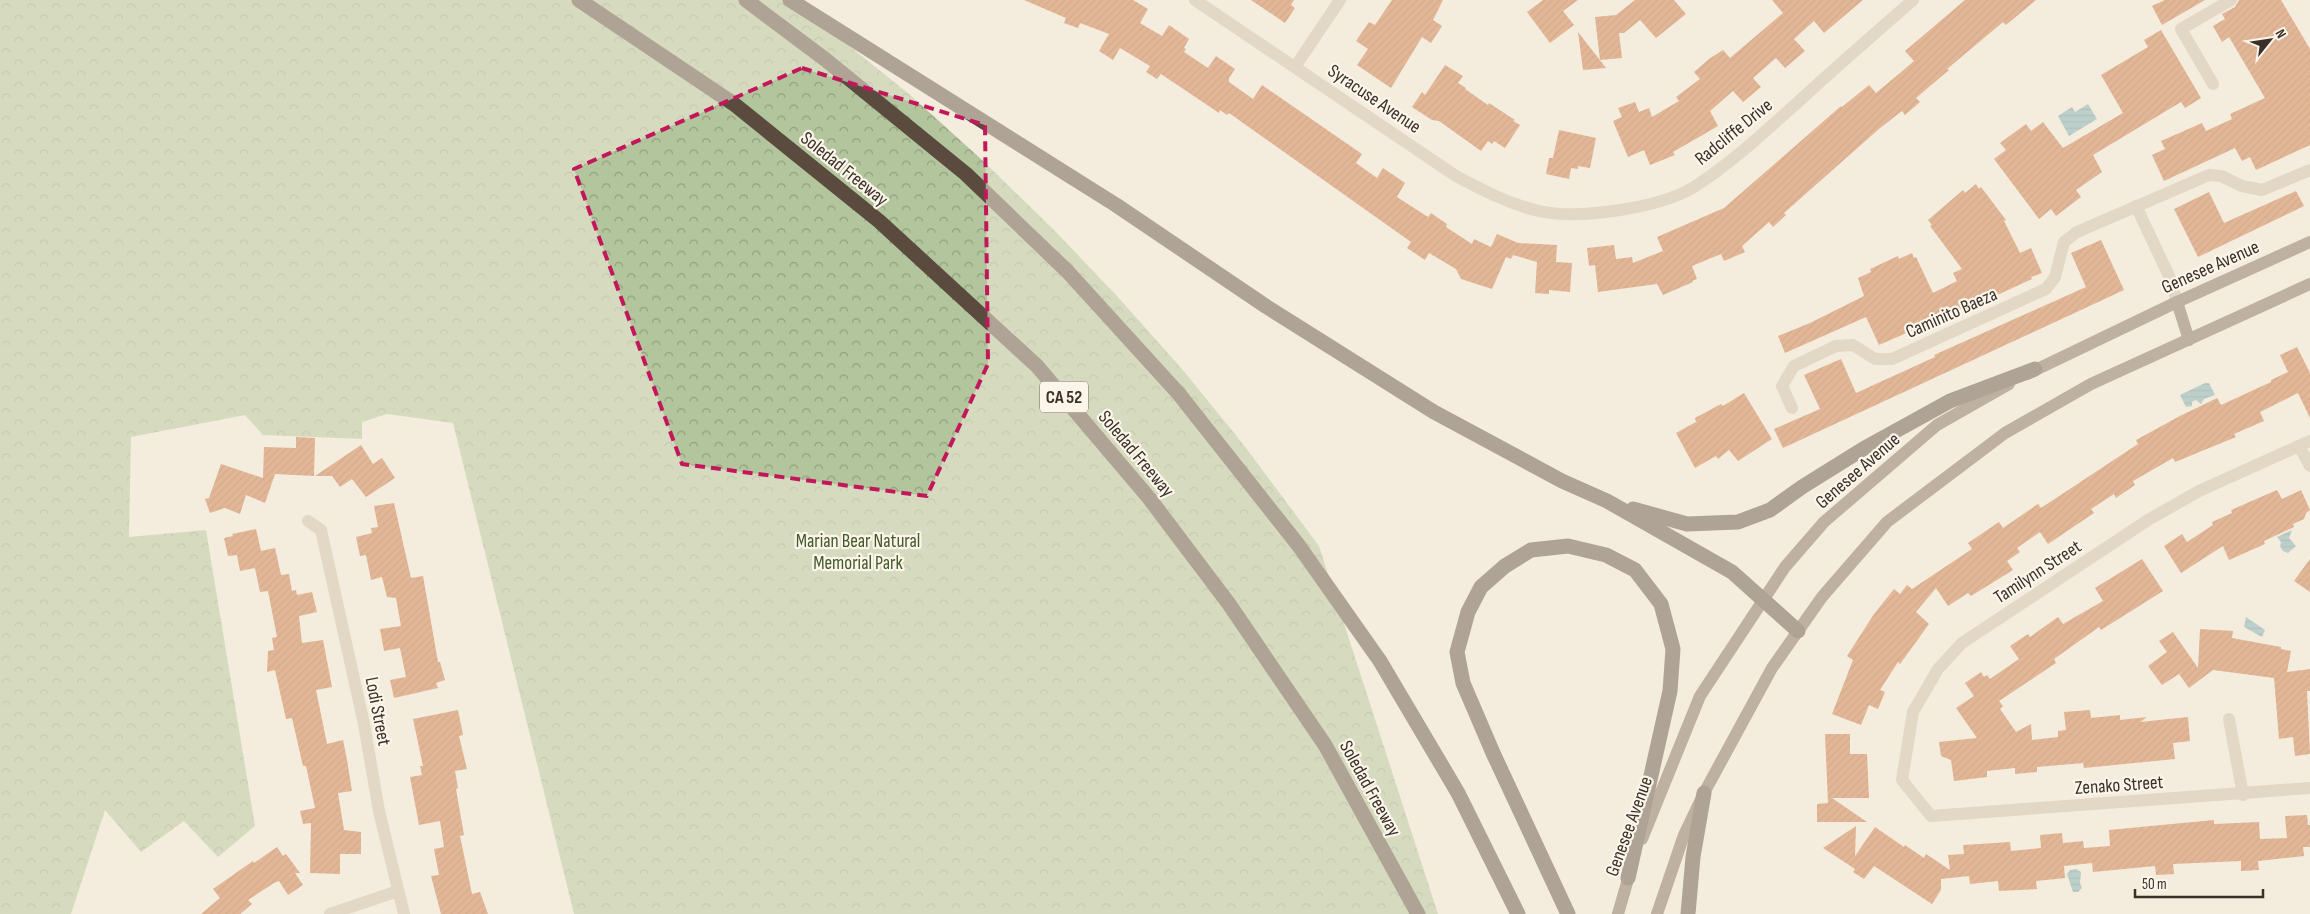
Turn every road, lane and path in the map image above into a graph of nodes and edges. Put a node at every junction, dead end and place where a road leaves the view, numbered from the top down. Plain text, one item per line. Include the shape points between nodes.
1 (579, 0) edge
2 (746, 0) edge
3 (790, 0) edge
4 (1195, 0) edge
5 (1340, 0) edge
6 (1913, 0) edge
7 (2231, 0) edge
8 (1295, 66) junction
9 (2213, 84) dead end
10 (2310, 170) edge
11 (2136, 206) junction
12 (1540, 211) joint
13 (2310, 242) edge
14 (2310, 284) edge
15 (2177, 302) junction
16 (2189, 340) junction
17 (2035, 369) junction
18 (1792, 408) dead end
19 (2304, 443) edge
20 (2310, 466) edge
21 (1607, 502) junction
22 (308, 521) dead end
23 (1764, 600) junction
24 (1798, 631) junction
25 (2229, 719) dead end
26 (2310, 788) edge
27 (1704, 793) junction
28 (2243, 795) junction
29 (1931, 816) joint
30 (1628, 878) junction
31 (398, 891) junction
32 (1567, 911) edge
33 (330, 914) edge
34 (404, 914) edge
35 (1418, 914) edge
36 (1518, 914) edge
37 (1618, 914) edge
38 (1657, 914) edge
39 (1688, 914) edge

1 - 35 highway, Soledad Freeway / CA 52 via 734,104 879,220 1037,366 1149,498 1229,604 1324,745
2 - 36 highway via 826,60 966,174 1068,272 1179,394 1299,546 1380,661 1458,793
3 - 21 highway via 1116,205 1267,307 1434,412
4 - 8 street, Syracuse Avenue
5 - 8 street
6 - 12 street, Radcliffe Drive via 1740,154 1692,188 1616,212
7 - 9 street via 2181,29
8 - 12 street, Syracuse Avenue via 1456,176 1493,196
10 - 11 street via 2262,190 2210,175
11 - 15 street via 2170,278
11 - 18 street, Caminito Baeza via 2077,232 2064,242 2055,277 2046,290 1892,359 1875,359 1853,345 1836,346 1794,366 1782,386
13 - 15 main road, Genesee Avenue
14 - 16 main road
15 - 16 main road
15 - 17 main road, Genesee Avenue
16 - 24 main road via 2091,384 2005,434 1887,522 1822,597
17 - 21 highway via 1950,401 1863,449 1770,510 1738,522 1687,524
17 - 23 main road, Genesee Avenue via 1937,425 1878,475 1824,522 1785,566
19 - 20 street
19 - 29 street, Tamilynn Street via 2198,491 2148,520 1962,643 1938,669 1914,712 1912,722 1902,780
21 - 23 highway via 1732,572
22 - 31 street, Lodi Street via 321,530
23 - 24 highway
23 - 30 main road, Genesee Avenue via 1700,696 1656,800
24 - 27 main road via 1772,668
25 - 28 street
26 - 28 street, Zenako Street
27 - 38 main road via 1684,835
27 - 39 highway via 1693,857
28 - 29 street, Zenako Street
30 - 32 highway via 1670,691 1673,649 1661,604 1635,570 1606,555 1568,546 1532,550 1505,566 1481,587 1468,612 1457,652 1464,683 1486,736
30 - 37 main road, Genesee Avenue
31 - 33 street
31 - 34 street, Lodi Street

